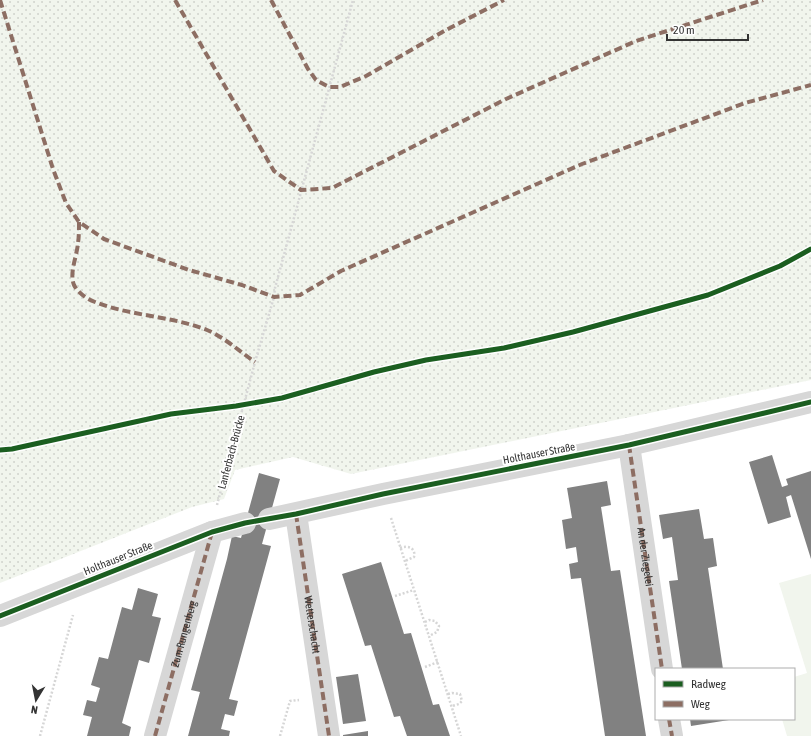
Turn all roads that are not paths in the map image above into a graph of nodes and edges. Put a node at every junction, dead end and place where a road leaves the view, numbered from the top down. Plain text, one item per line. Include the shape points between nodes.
1 (811, 402) edge
2 (629, 445) junction
3 (296, 514) junction
4 (270, 519) dead end
5 (245, 523) dead end
6 (212, 532) junction
7 (0, 616) edge
8 (662, 668) edge
9 (669, 720) edge
10 (155, 736) edge
11 (329, 736) edge
12 (672, 736) edge

1 - 2 street, Holthauser Straße
2 - 3 street, Holthauser Straße
2 - 8 street, An der Ziegelei
3 - 4 street, Holthauser Straße
3 - 11 street, Wetterschacht
5 - 6 street, Holthauser Straße
6 - 7 street, Holthauser Straße
6 - 10 street, Zum Rungenberg
9 - 12 street

